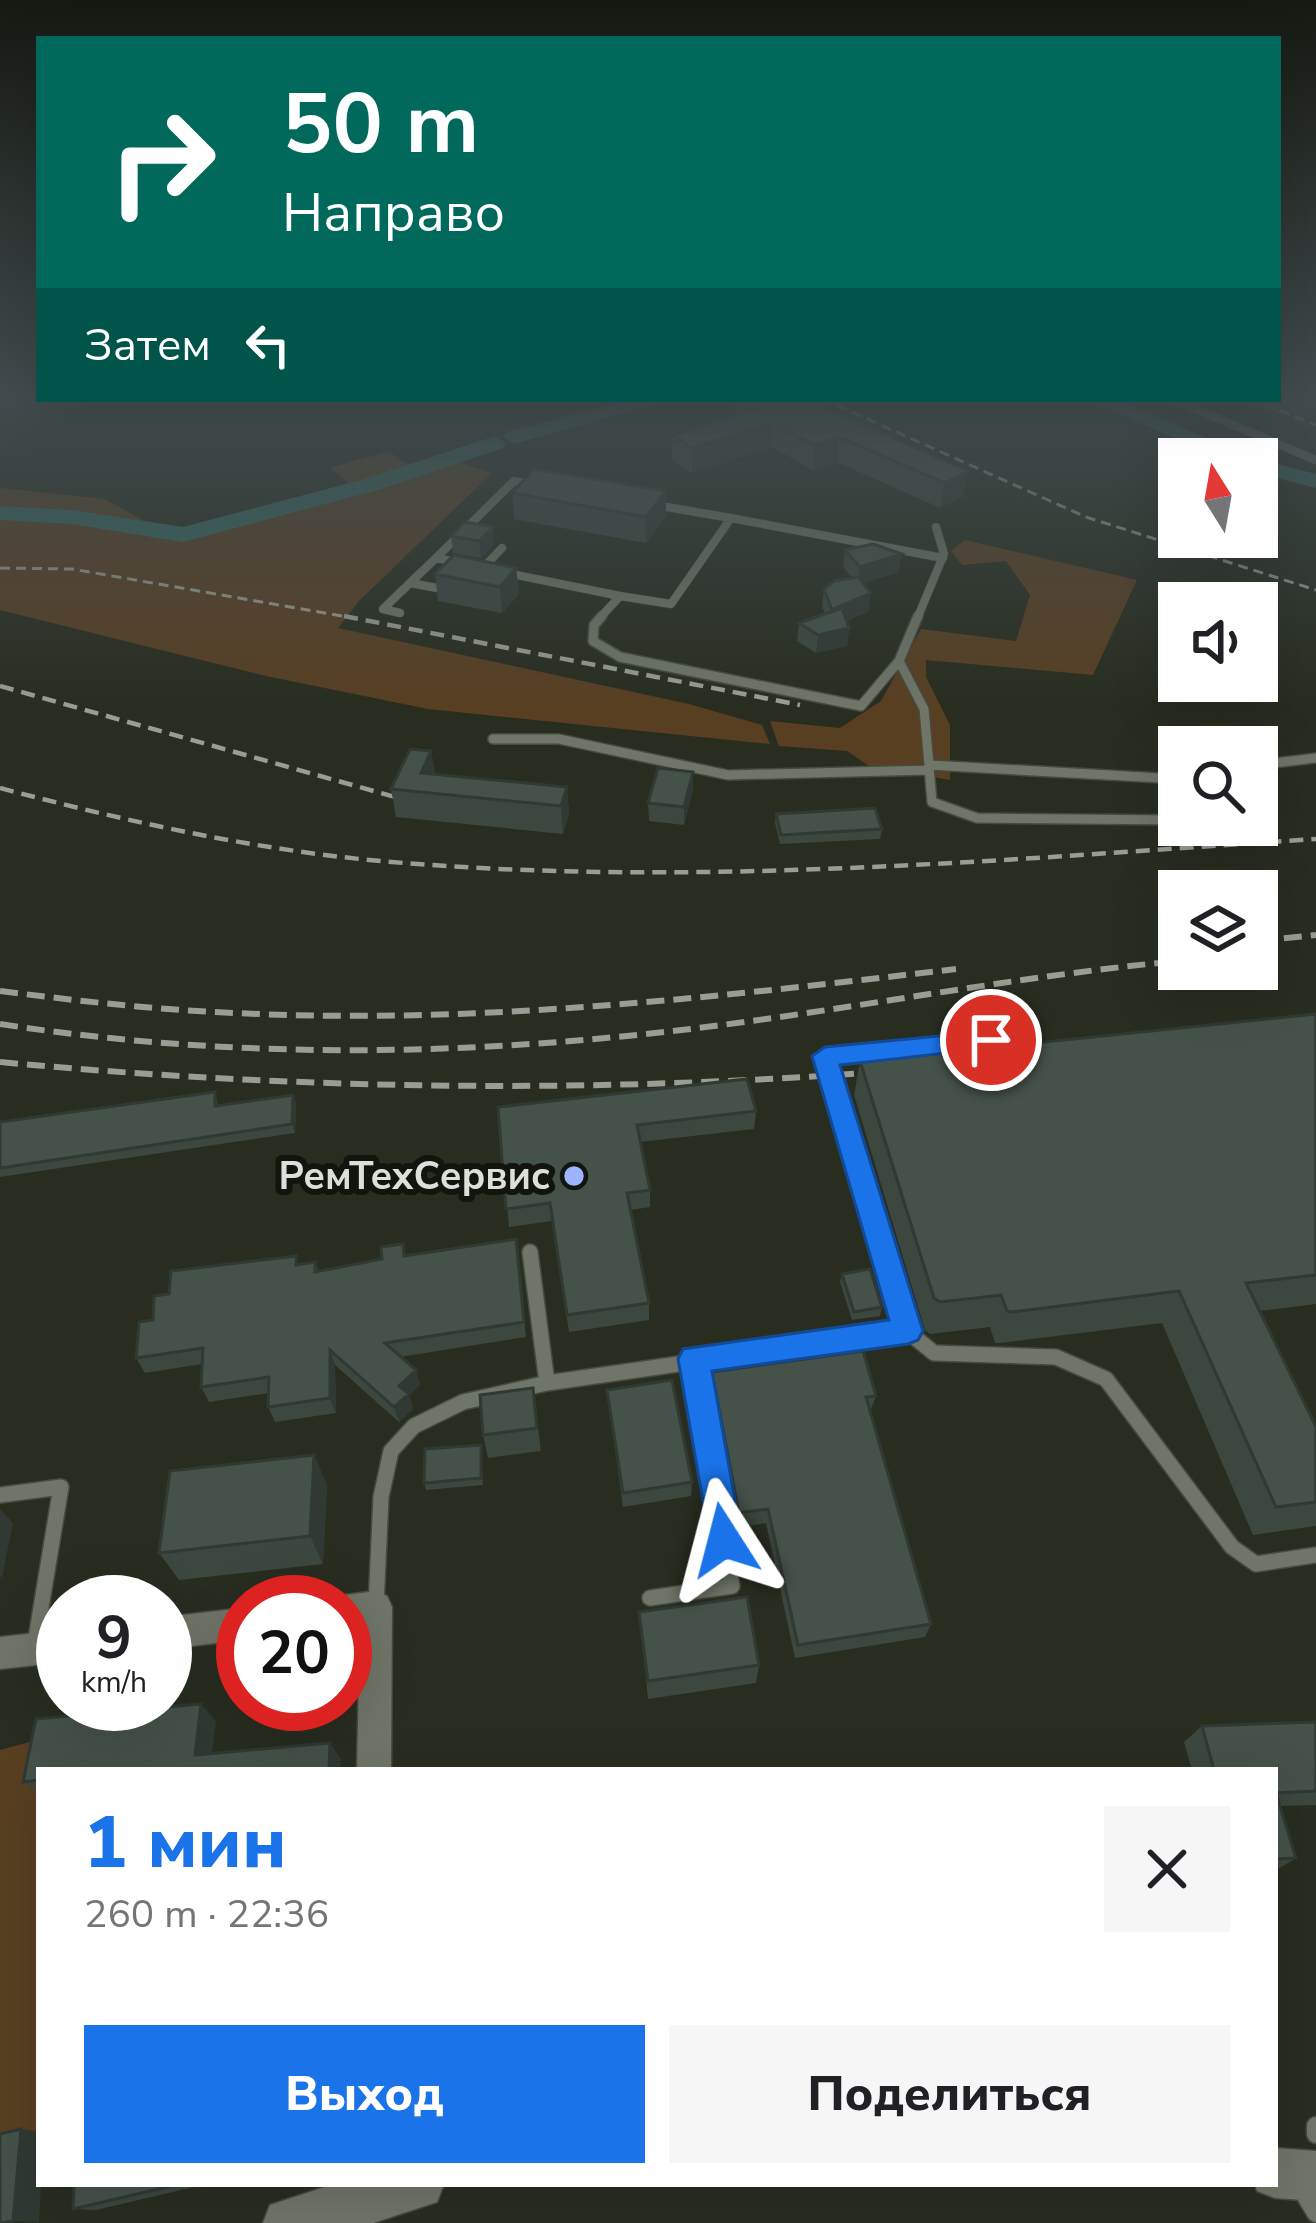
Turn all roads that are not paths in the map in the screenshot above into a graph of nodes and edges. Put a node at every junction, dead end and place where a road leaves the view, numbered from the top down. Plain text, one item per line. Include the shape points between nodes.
1 (496, 500) edge
2 (630, 500) edge
3 (731, 518) junction
4 (936, 527) dead end
5 (502, 548) dead end
6 (436, 558) junction
7 (943, 558) junction
8 (483, 568) junction
9 (410, 583) junction
10 (437, 588) edge
11 (620, 596) junction
12 (400, 613) dead end
13 (898, 661) junction
14 (493, 739) dead end
15 (1316, 758) edge
16 (1278, 763) edge
17 (929, 768) junction
18 (1158, 778) edge
19 (1158, 820) edge
20 (991, 1040) dead end
21 (530, 1252) dead end
22 (908, 1331) junction
23 (694, 1359) junction
24 (547, 1383) junction
25 (0, 1495) edge
26 (1316, 1555) edge
27 (54, 1575) edge
28 (367, 1575) edge
29 (650, 1598) dead end
30 (36, 1649) edge
31 (0, 1653) edge
32 (371, 1731) edge
33 (374, 1767) edge
34 (369, 2191) edge
35 (288, 2223) edge

1 - 6 lane
2 - 3 lane
3 - 7 lane
3 - 11 lane via 671,604
4 - 7 lane
5 - 8 lane
6 - 8 lane
6 - 9 lane
7 - 13 lane
8 - 11 lane
9 - 10 lane
9 - 12 lane via 383,609
11 - 13 lane via 594,625 593,641 620,656 861,706
13 - 17 lane via 924,709
14 - 17 lane via 559,739 728,775
15 - 16 lane
17 - 18 lane
17 - 19 lane via 932,802 977,818
20 - 22 lane via 825,1056
21 - 24 lane
22 - 23 lane
22 - 26 lane via 934,1353 1056,1357 1106,1379 1232,1546 1256,1564
23 - 24 lane
23 - 29 lane via 732,1586
24 - 28 lane via 463,1402 414,1426 392,1451
25 - 27 lane via 61,1487
30 - 31 street
32 - 33 street
34 - 35 main road

